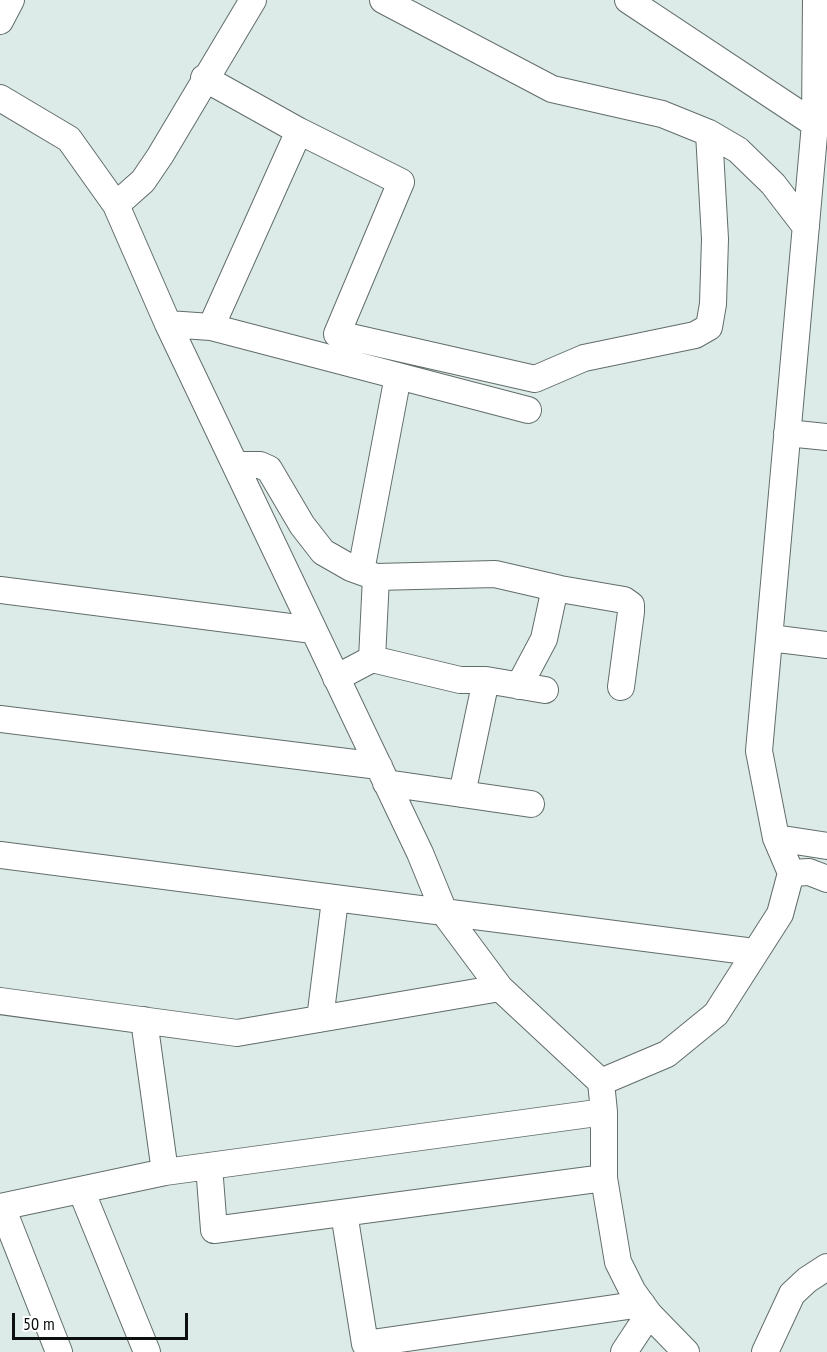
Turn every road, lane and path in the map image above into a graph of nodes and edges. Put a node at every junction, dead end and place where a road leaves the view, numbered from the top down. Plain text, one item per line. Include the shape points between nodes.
1 (11, 0) edge
2 (253, 0) edge
3 (383, 0) edge
4 (628, 0) edge
5 (816, 0) edge
6 (650, 8) edge
7 (0, 21) edge
8 (822, 28) edge
9 (204, 78) junction
10 (0, 98) edge
11 (815, 124) junction
12 (299, 131) junction
13 (709, 133) junction
14 (116, 205) junction
15 (806, 227) junction
16 (168, 324) junction
17 (211, 327) junction
18 (398, 376) junction
19 (528, 410) dead end
20 (787, 432) junction
21 (827, 437) edge
22 (236, 465) junction
23 (368, 574) junction
24 (555, 588) junction
25 (0, 590) edge
26 (313, 630) junction
27 (770, 638) junction
28 (827, 645) edge
29 (372, 659) junction
30 (336, 678) junction
31 (486, 680) junction
32 (519, 686) junction
33 (621, 687) dead end
34 (545, 690) dead end
35 (0, 719) edge
36 (382, 775) junction
37 (462, 794) junction
38 (531, 804) dead end
39 (776, 838) junction
40 (827, 846) edge
41 (0, 855) edge
42 (791, 873) junction
43 (827, 879) edge
44 (335, 900) junction
45 (445, 914) junction
46 (754, 952) junction
47 (500, 988) junction
48 (0, 1001) edge
49 (320, 1019) junction
50 (144, 1020) junction
51 (601, 1082) junction
52 (604, 1112) junction
53 (209, 1167) junction
54 (165, 1172) junction
55 (604, 1178) junction
56 (81, 1190) junction
57 (1, 1207) edge
58 (344, 1213) junction
59 (827, 1268) edge
60 (646, 1309) junction
61 (59, 1352) edge
62 (147, 1352) edge
63 (624, 1352) edge
64 (686, 1352) edge
65 (765, 1352) edge

1 - 7 street
2 - 9 street
3 - 13 street via 552,89 662,114
4 - 6 street
5 - 8 street
6 - 11 street
8 - 11 street
9 - 12 street
9 - 14 street via 143,181
10 - 14 street via 69,139
11 - 15 street
12 - 13 street via 401,182 337,334 535,380 584,358 695,335 709,327 715,239
12 - 17 street
13 - 15 street via 745,157
14 - 16 street
15 - 20 street
16 - 17 street
16 - 22 street
17 - 18 street
18 - 19 street
18 - 23 street
20 - 21 street
20 - 27 street
22 - 23 street via 269,469 323,552
22 - 26 street
23 - 24 street via 495,574
23 - 29 street
24 - 32 street via 544,639
24 - 33 street via 624,600 631,605
25 - 26 street
26 - 30 street
27 - 28 street
27 - 39 street via 759,751
29 - 30 street
29 - 31 street via 460,680
30 - 36 street
31 - 32 street
31 - 37 street
32 - 34 street
35 - 36 street
36 - 37 street
36 - 45 street
37 - 38 street
39 - 40 street
39 - 42 street
41 - 44 street
42 - 43 street via 809,872
42 - 46 street via 780,914
44 - 45 street
44 - 49 street
45 - 46 street
45 - 47 street
46 - 51 street via 716,1014 667,1054
47 - 49 street
47 - 51 street
48 - 50 street
49 - 50 street via 237,1033
50 - 54 street
51 - 52 street
52 - 53 street
52 - 55 street
53 - 54 street
53 - 58 street via 214,1230
54 - 56 street
55 - 58 street
55 - 60 street via 618,1262
56 - 57 street
56 - 62 street
57 - 61 street
58 - 60 street via 365,1344
59 - 65 street via 792,1294
60 - 63 street
60 - 64 street

